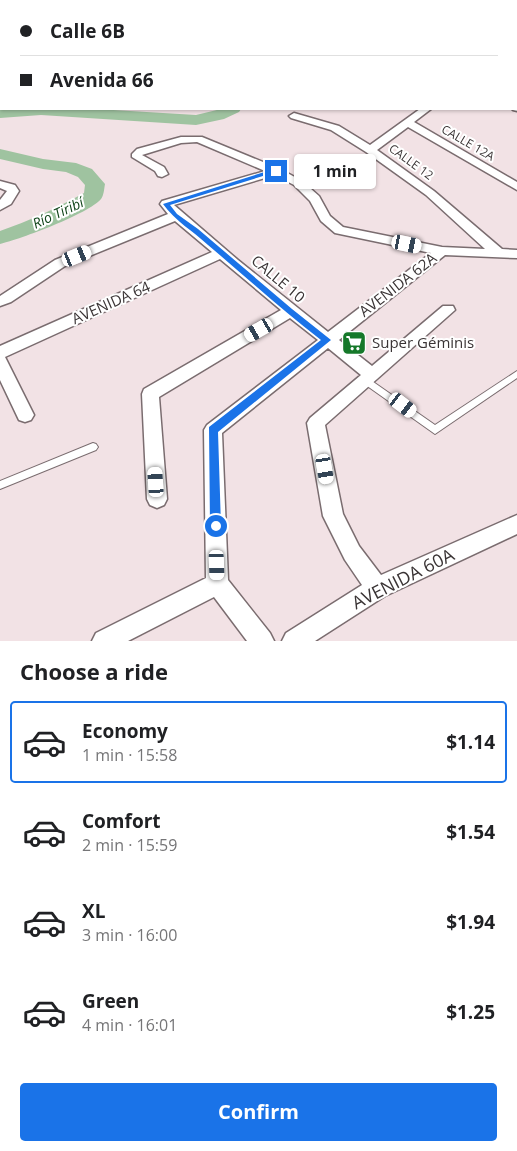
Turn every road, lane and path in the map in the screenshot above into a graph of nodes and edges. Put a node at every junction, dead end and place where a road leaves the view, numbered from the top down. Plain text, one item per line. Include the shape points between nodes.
1 (303, 110) edge
2 (424, 110) edge
3 (406, 122) junction
4 (370, 150) junction
5 (276, 171) junction
6 (162, 174) dead end
7 (0, 184) edge
8 (517, 187) edge
9 (0, 206) edge
10 (170, 210) junction
11 (442, 251) junction
12 (222, 253) junction
13 (499, 254) junction
14 (517, 254) edge
15 (0, 301) edge
16 (448, 310) dead end
17 (290, 311) junction
18 (327, 340) junction
19 (0, 353) edge
20 (0, 362) edge
21 (517, 374) edge
22 (370, 378) junction
23 (25, 416) dead end
24 (93, 447) dead end
25 (0, 485) edge
26 (157, 499) dead end
27 (517, 524) edge
28 (217, 584) junction
29 (377, 588) junction
30 (104, 641) edge
31 (262, 641) edge
32 (294, 641) edge

1 - 4 street, CALLE 12 via 294,116 335,128
2 - 3 street
3 - 4 street
3 - 8 street, CALLE 12A
4 - 13 street, CALLE 12 via 430,193
5 - 6 street via 198,139 181,140 137,154 137,157 160,169
5 - 10 street
5 - 11 street via 315,199 324,218 339,230
7 - 9 street via 13,191
10 - 12 street, CALLE 10
10 - 15 street via 60,263
11 - 13 street
11 - 18 street, AVENIDA 62A
12 - 17 street, CALLE 10
12 - 19 street, AVENIDA 64
13 - 14 street
16 - 22 street
17 - 18 street, CALLE 10
17 - 26 street via 150,394
18 - 22 street, CALLE 10
18 - 28 street, AVENIDA 62A via 213,430
20 - 23 street
21 - 22 lane via 435,430
22 - 29 street via 316,423 333,516 352,553
24 - 25 lane
27 - 29 street, AVENIDA 60A
28 - 30 street
28 - 31 street
29 - 32 street, AVENIDA 60A

